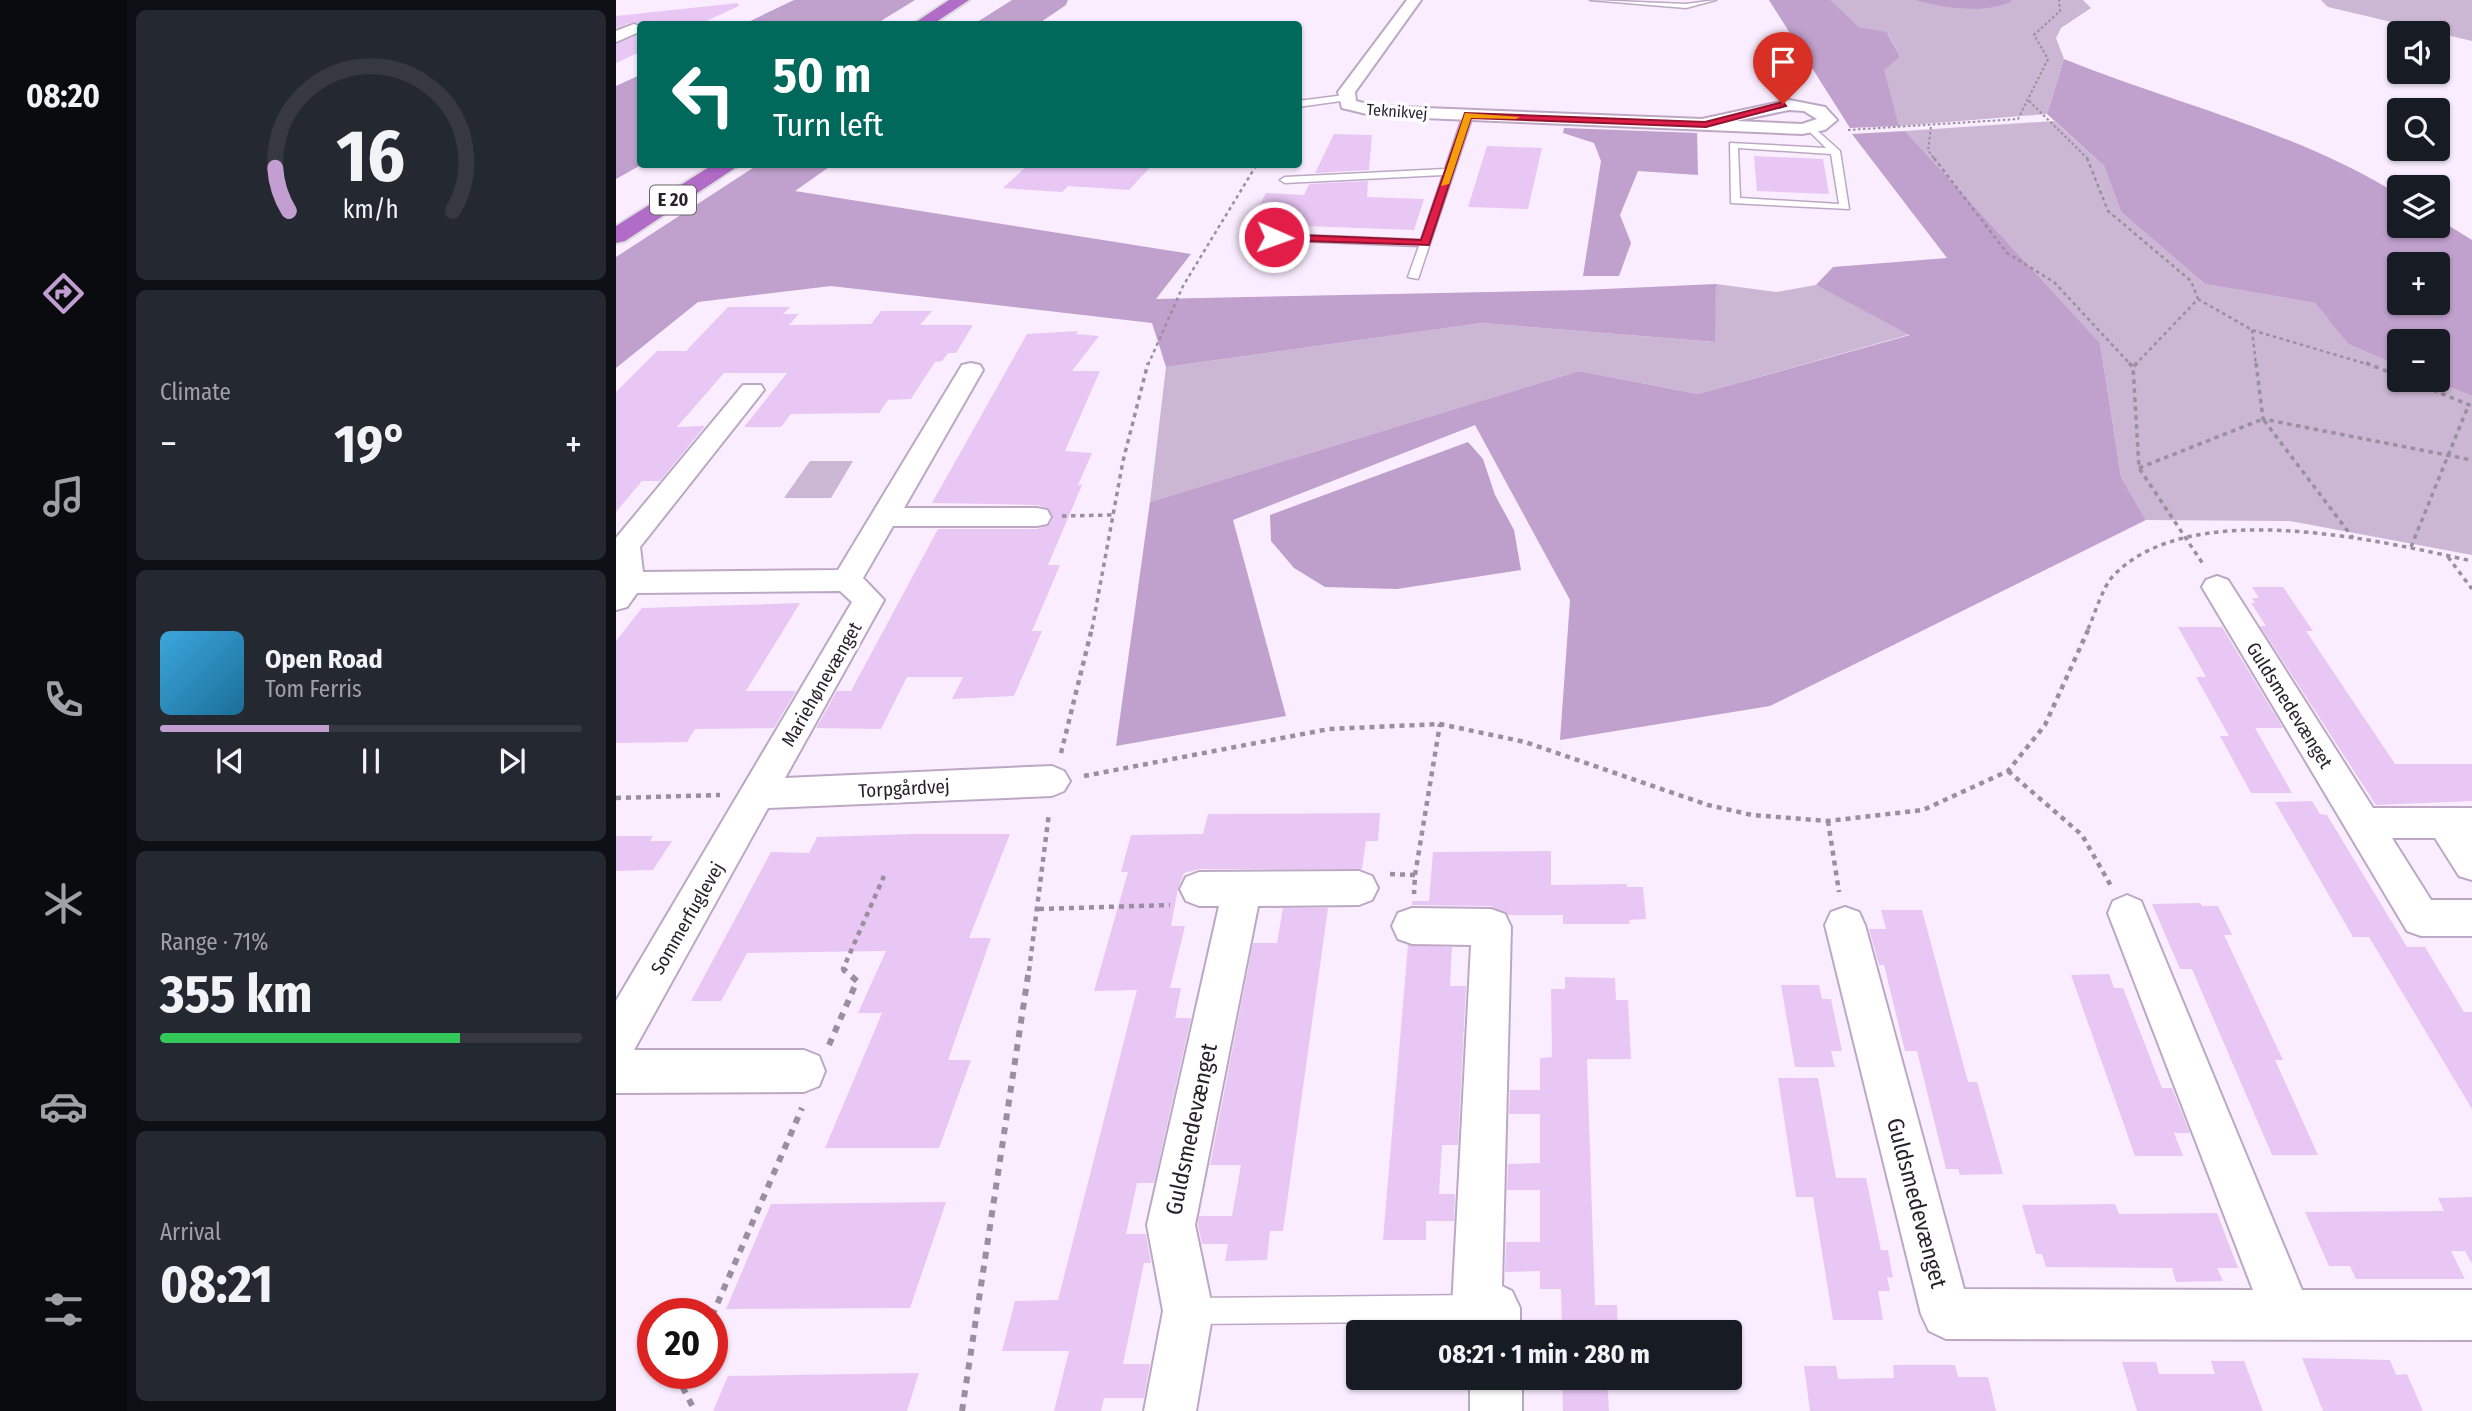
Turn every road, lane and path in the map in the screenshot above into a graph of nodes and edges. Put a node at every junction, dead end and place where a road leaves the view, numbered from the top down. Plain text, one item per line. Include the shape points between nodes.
1 (1414, 0) edge
2 (1594, 0) edge
3 (1712, 0) edge
4 (2059, 0) edge
5 (968, 3) edge
6 (929, 21) edge
7 (950, 21) edge
8 (634, 29) dead end
9 (616, 37) edge
10 (1345, 98) junction
11 (2029, 101) junction
12 (1302, 103) edge
13 (1468, 115) junction
14 (1815, 127) junction
15 (1931, 127) junction
16 (1835, 151) junction
17 (692, 168) edge
18 (724, 168) edge
19 (1449, 172) junction
20 (1286, 180) dead end
21 (616, 215) edge
22 (616, 236) edge
23 (1274, 237) dead end
24 (1425, 243) junction
25 (1414, 277) dead end
26 (2198, 299) junction
27 (2252, 330) junction
28 (2133, 368) junction
29 (971, 370) dead end
30 (2387, 371) edge
31 (752, 390) dead end
32 (2438, 392) edge
33 (2470, 405) edge
34 (2263, 419) junction
35 (2448, 456) junction
36 (2472, 460) edge
37 (2139, 468) junction
38 (1112, 515) dead end
39 (884, 517) junction
40 (1037, 517) joint
41 (2184, 536) junction
42 (2354, 539) junction
43 (620, 546) edge
44 (2410, 547) junction
45 (2447, 556) junction
46 (2472, 561) edge
47 (847, 580) junction
48 (2217, 587) dead end
49 (2472, 589) edge
50 (622, 591) edge
51 (1440, 724) junction
52 (2007, 771) junction
53 (1052, 781) joint
54 (757, 794) junction
55 (616, 799) edge
56 (1828, 821) junction
57 (2363, 823) junction
58 (2458, 823) edge
59 (2472, 864) edge
60 (1415, 875) junction
61 (1359, 888) joint
62 (1221, 889) junction
63 (1038, 909) dead end
64 (2127, 913) joint
65 (2470, 921) edge
66 (1844, 925) joint
67 (1412, 926) joint
68 (616, 1041) edge
69 (804, 1071) dead end
70 (616, 1072) edge
71 (1188, 1311) junction
72 (2287, 1314) junction
73 (2472, 1315) edge
74 (1487, 1320) edge
75 (684, 1389) edge
76 (1496, 1390) edge
77 (695, 1411) edge
78 (1170, 1411) edge
79 (1496, 1411) edge

1 - 10 street, Teknikvej
2 - 3 lane via 1686,6
4 - 11 path via 2060,11 2034,35 2048,59
5 - 6 highway
5 - 7 highway
8 - 9 street
10 - 12 lane, Teknikvej
10 - 13 street, Teknikvej via 1348,104 1375,111
11 - 15 path via 2018,120
11 - 26 path via 2091,162 2108,211 2191,281
13 - 14 street, Teknikvej via 1706,124 1783,104 1824,111 1828,120
13 - 19 lane
14 - 15 path via 1854,131
14 - 16 lane
15 - 28 path via 1928,150 2007,253 2054,282
16 - 16 lane via 1845,207 1735,201 1733,145
17 - 21 highway, E 20
18 - 22 highway, E 20
19 - 20 lane
19 - 24 lane
23 - 24 lane
24 - 25 lane
26 - 27 path
26 - 28 path
27 - 30 path
27 - 34 path
28 - 37 path
29 - 39 street
31 - 43 street
32 - 33 path
33 - 35 path
34 - 35 path
34 - 37 path
34 - 42 path
35 - 36 path
35 - 44 path
37 - 41 path
38 - 40 path
39 - 40 street
39 - 47 street
41 - 42 path via 2263,528
41 - 52 path via 2148,552 2112,577 2045,725
42 - 44 path
43 - 50 street
44 - 45 path
45 - 46 path
45 - 49 path
47 - 50 street
47 - 54 street, Mariehønevænget via 869,600
48 - 57 street, Guldsmedevænget
51 - 53 path via 1329,729
51 - 56 path via 1525,741 1708,805 1752,815
51 - 60 path
52 - 56 path via 1923,810
52 - 64 path via 2082,835
53 - 54 street, Torpgårdvej
54 - 55 path
54 - 68 street, Sommerfuglevej
56 - 66 path
57 - 58 street
57 - 65 street, Guldsmedevænget via 2421,918
58 - 59 street
60 - 61 path via 1373,874
60 - 67 path
61 - 62 street
62 - 63 path via 1182,905
62 - 71 street, Guldsmedevænget via 1171,1224
64 - 72 street
66 - 72 street, Guldsmedevænget via 1946,1314
67 - 74 street via 1491,927
69 - 70 street
71 - 74 lane
71 - 78 street, Guldsmedevænget
72 - 73 street, Guldsmedevænget
75 - 77 path
76 - 79 street

